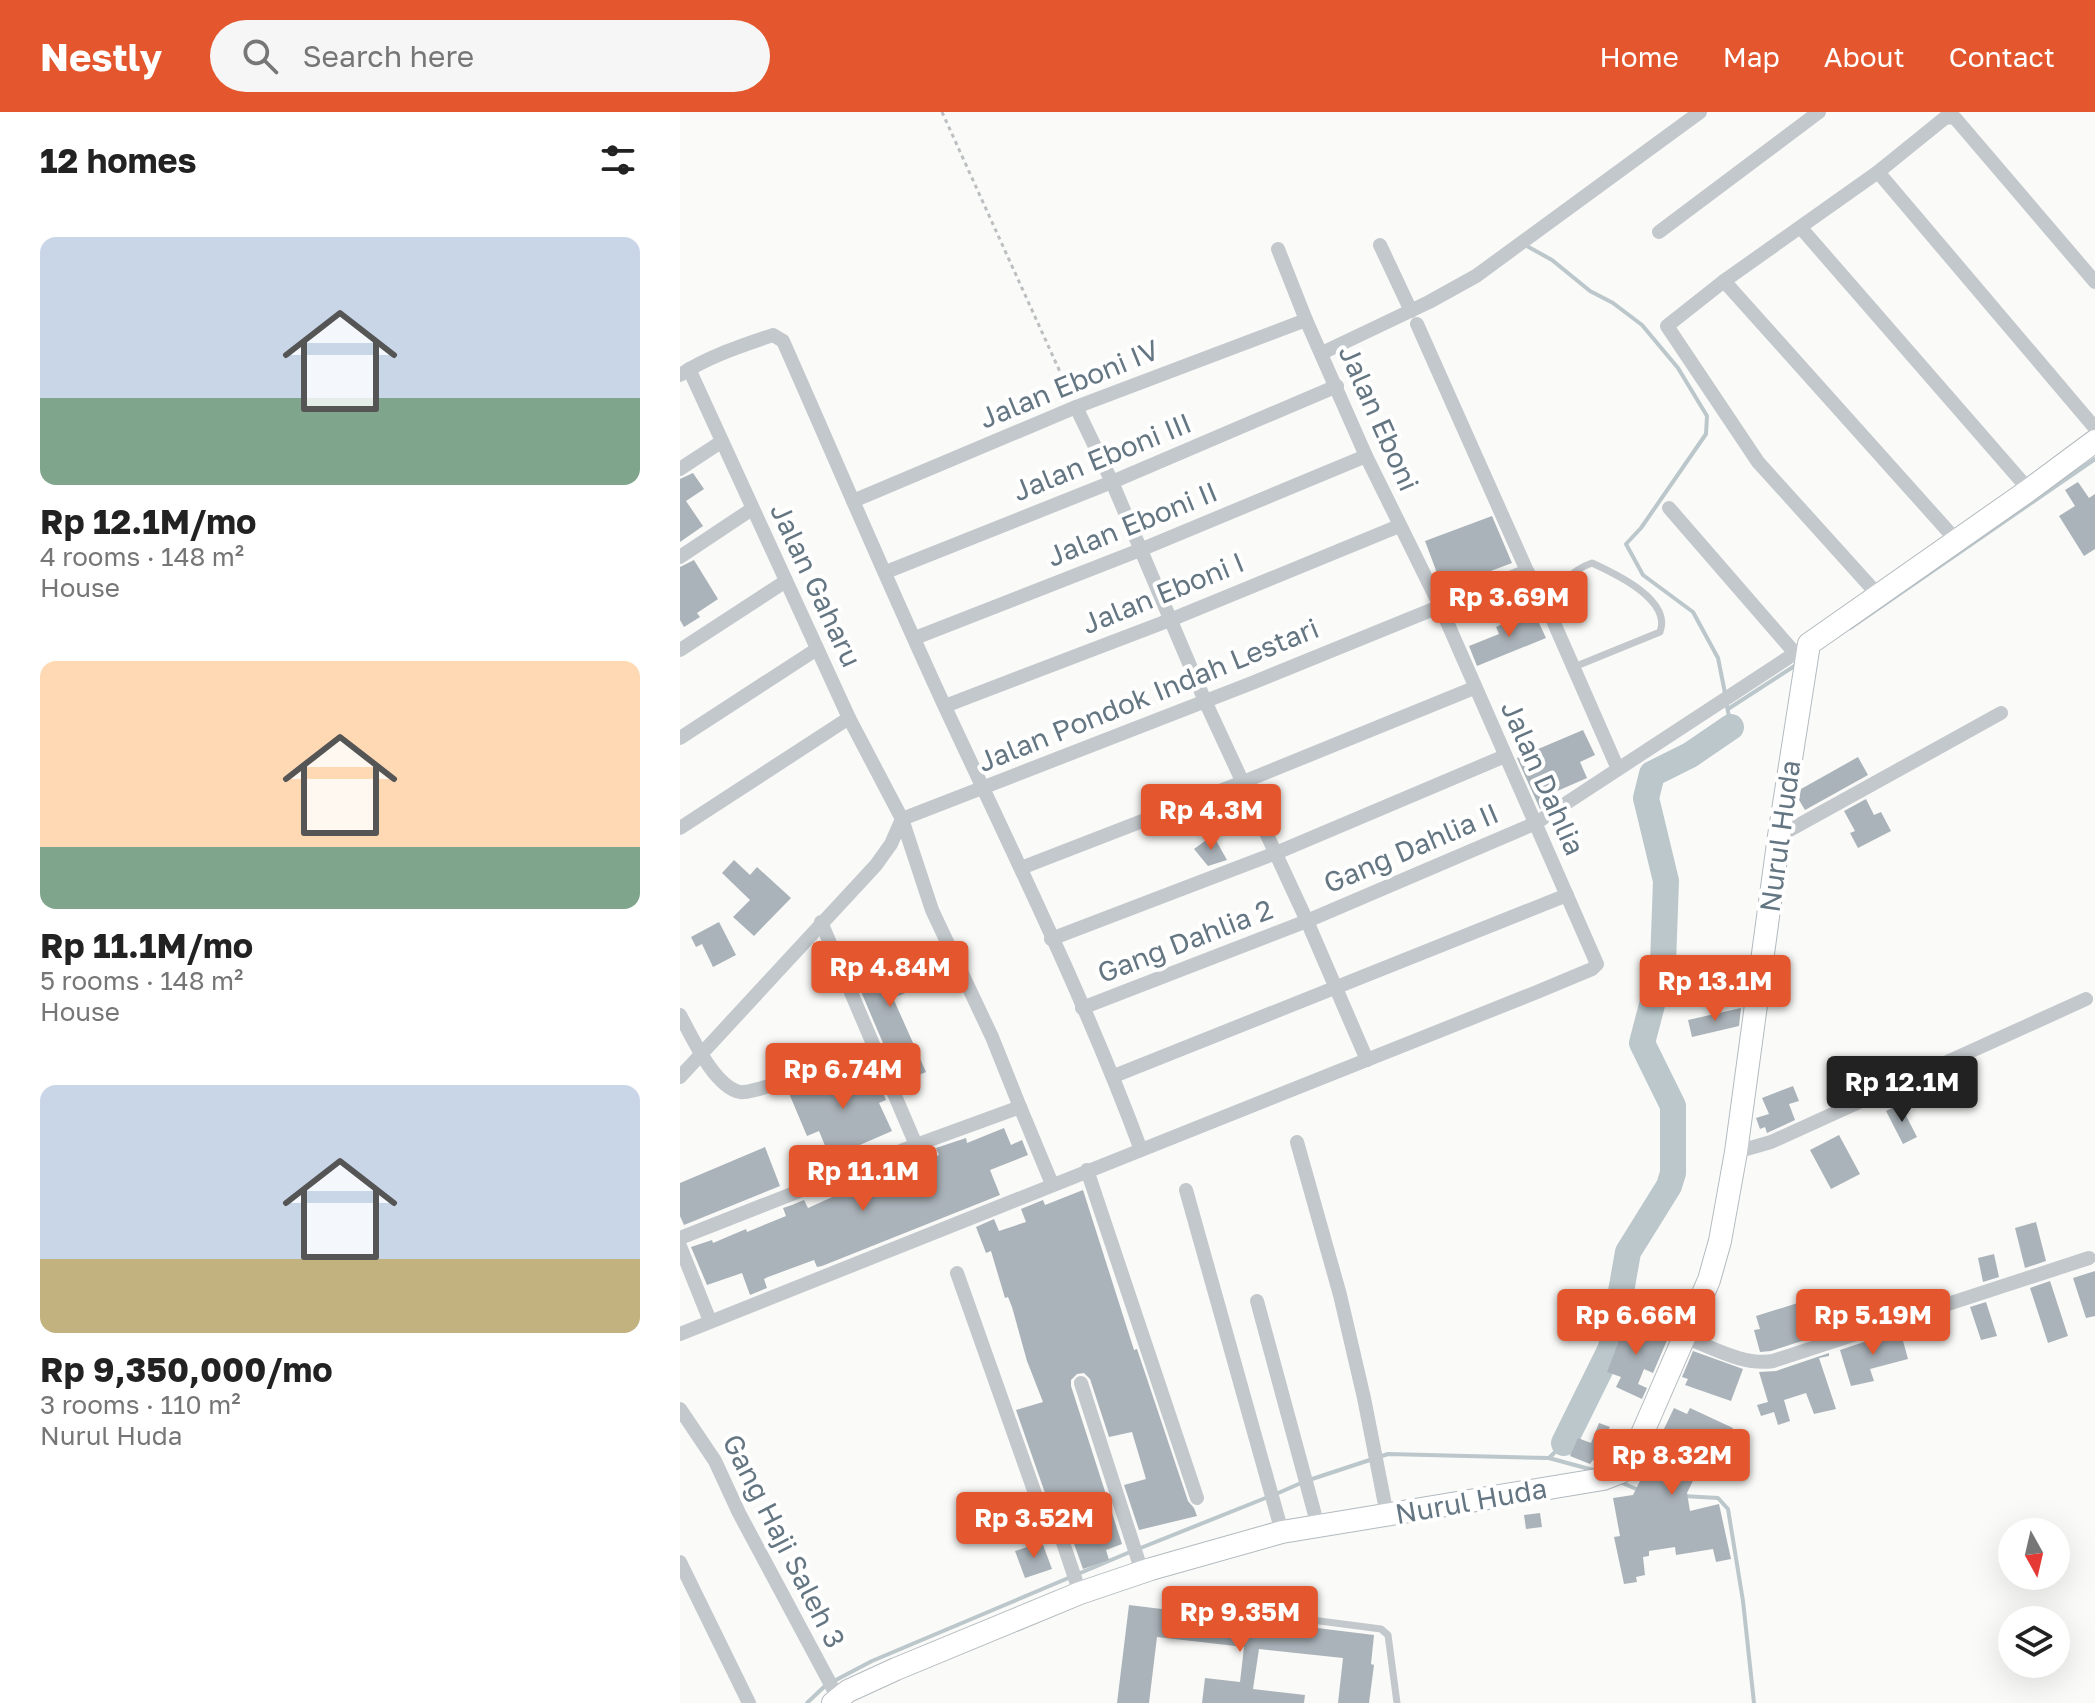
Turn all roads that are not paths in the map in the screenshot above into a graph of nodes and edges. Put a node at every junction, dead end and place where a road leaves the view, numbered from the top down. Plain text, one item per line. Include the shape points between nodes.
1 (1700, 112) edge
2 (1819, 112) edge
3 (1878, 172) junction
4 (1801, 228) junction
5 (1659, 232) dead end
6 (1380, 245) dead end
7 (1278, 249) dead end
8 (1724, 281) junction
9 (2095, 282) edge
10 (1414, 318) junction
11 (1306, 320) junction
12 (1322, 353) junction
13 (684, 372) edge
14 (1337, 386) junction
15 (1076, 407) junction
16 (2095, 428) edge
17 (2095, 441) edge
18 (721, 442) junction
19 (1366, 456) junction
20 (680, 469) edge
21 (1112, 482) junction
22 (2029, 490) junction
23 (853, 501) junction
24 (1669, 508) dead end
25 (752, 509) junction
26 (1399, 526) junction
27 (1956, 540) junction
28 (1140, 550) junction
29 (680, 557) edge
30 (1527, 571) junction
31 (886, 572) junction
32 (786, 581) junction
33 (1879, 596) junction
34 (1440, 606) junction
35 (1547, 607) junction
36 (1170, 620) junction
37 (915, 638) junction
38 (1802, 648) junction
39 (817, 649) junction
40 (680, 650) edge
41 (1572, 668) junction
42 (1474, 688) junction
43 (1205, 701) junction
44 (945, 706) junction
45 (2001, 713) dead end
46 (849, 718) junction
47 (680, 738) edge
48 (1505, 756) junction
49 (1618, 769) junction
50 (1243, 782) junction
51 (985, 788) junction
52 (902, 819) junction
53 (1536, 823) junction
54 (680, 828) edge
55 (1779, 836) junction
56 (1276, 853) junction
57 (1021, 868) junction
58 (1567, 895) junction
59 (1307, 921) junction
60 (821, 922) junction
61 (1051, 939) junction
62 (1334, 988) junction
63 (2086, 999) dead end
64 (1082, 1008) junction
65 (680, 1015) edge
66 (877, 1051) junction
67 (701, 1054) junction
68 (1367, 1060) junction
69 (1114, 1076) junction
70 (680, 1077) edge
71 (1020, 1107) junction
72 (1297, 1142) dead end
73 (916, 1145) junction
74 (1141, 1150) junction
75 (1736, 1152) junction
76 (1087, 1170) junction
77 (1052, 1184) junction
78 (1186, 1190) dead end
79 (680, 1238) edge
80 (680, 1246) edge
81 (2089, 1258) dead end
82 (957, 1273) dead end
83 (1257, 1301) dead end
84 (710, 1321) junction
85 (680, 1334) edge
86 (1684, 1337) junction
87 (1081, 1383) dead end
88 (680, 1409) edge
89 (1197, 1498) dead end
90 (1387, 1515) junction
91 (1279, 1521) junction
92 (1318, 1526) junction
93 (680, 1562) edge
94 (1141, 1568) junction
95 (1078, 1589) junction
96 (1182, 1603) dead end
97 (835, 1697) edge
98 (749, 1703) edge
99 (1397, 1703) edge

1 - 10 street
2 - 5 street
3 - 4 street
3 - 9 street via 1946,117 1955,118
3 - 16 street
4 - 8 street
4 - 22 street
6 - 10 street
7 - 11 street, Jalan Eboni
8 - 27 street
8 - 33 street via 1667,326 1758,462
10 - 12 street
10 - 30 street
11 - 12 street, Jalan Eboni
11 - 15 street, Jalan Eboni IV
12 - 14 street, Jalan Eboni
13 - 18 street, Jalan Gaharu
13 - 23 street via 732,349 780,337
14 - 19 street, Jalan Eboni
14 - 21 street, Jalan Eboni III
15 - 21 street
15 - 23 street, Jalan Eboni IV
17 - 22 street
18 - 20 street
18 - 25 street, Jalan Gaharu
19 - 26 street, Jalan Eboni
19 - 28 street, Jalan Eboni II
21 - 28 street
21 - 31 street, Jalan Eboni III
22 - 27 street
23 - 31 street
24 - 38 street
25 - 29 street
25 - 32 street, Jalan Gaharu
26 - 34 street, Jalan Eboni
26 - 36 street, Jalan Eboni I
27 - 33 street
28 - 36 street
28 - 37 street, Jalan Eboni II
30 - 34 street, Jalan Pondok Indah Lestari
30 - 35 street
31 - 37 street
32 - 39 street, Jalan Gaharu
32 - 40 street
33 - 38 street
34 - 42 street, Jalan Dahlia
34 - 43 street, Jalan Pondok Indah Lestari
35 - 41 street
35 - 41 lane via 1567,577 1592,563 1637,587 1659,608 1664,622 1660,632
36 - 43 street
36 - 44 street, Jalan Eboni I
37 - 44 street
38 - 49 street, Gang Dahlia II
38 - 55 street, Nurul Huda
39 - 46 street, Jalan Gaharu
39 - 47 street
41 - 49 street
42 - 48 street, Jalan Dahlia
42 - 50 street
43 - 50 street
43 - 51 street, Jalan Pondok Indah Lestari
44 - 51 street
45 - 55 street
46 - 52 street, Jalan Gaharu
46 - 54 street
48 - 53 street, Jalan Dahlia
48 - 56 street
49 - 53 street, Gang Dahlia II
50 - 56 street
50 - 57 street
51 - 52 street, Jalan Pondok Indah Lestari
51 - 57 street
52 - 60 street via 876,865
52 - 71 street, Jalan Gaharu via 932,910
53 - 58 street, Jalan Dahlia
53 - 59 street, Gang Dahlia II
55 - 75 street, Nurul Huda
56 - 59 street
56 - 61 street
57 - 61 street
58 - 62 street
58 - 68 street, Jalan Dahlia via 1596,959 1592,969
59 - 62 street
59 - 64 street, Gang Dahlia 2
60 - 66 street
60 - 67 street
61 - 64 street
62 - 68 street
62 - 69 street
63 - 75 street via 1771,1142
64 - 69 street
65 - 67 street
66 - 67 street via 742,1093 719,1077
66 - 73 street
67 - 70 street
68 - 74 street
69 - 74 street
71 - 73 street
71 - 77 street, Jalan Gaharu
72 - 90 street via 1340,1295
73 - 79 street
74 - 76 street
75 - 86 street, Nurul Huda via 1715,1263
76 - 77 street
76 - 89 street
77 - 84 street
78 - 91 street
80 - 84 street
81 - 86 street via 1762,1363
82 - 95 street via 1037,1499 1052,1510
83 - 92 street
84 - 85 street
86 - 90 street, Nurul Huda via 1629,1464 1610,1476
87 - 94 street
88 - 97 street, Gang Haji Saleh 3 via 715,1461
90 - 92 street, Nurul Huda
91 - 92 street, Nurul Huda
91 - 94 street, Nurul Huda
93 - 98 street
94 - 95 street, Nurul Huda
95 - 97 street, Nurul Huda
96 - 99 lane via 1381,1629 1388,1635

